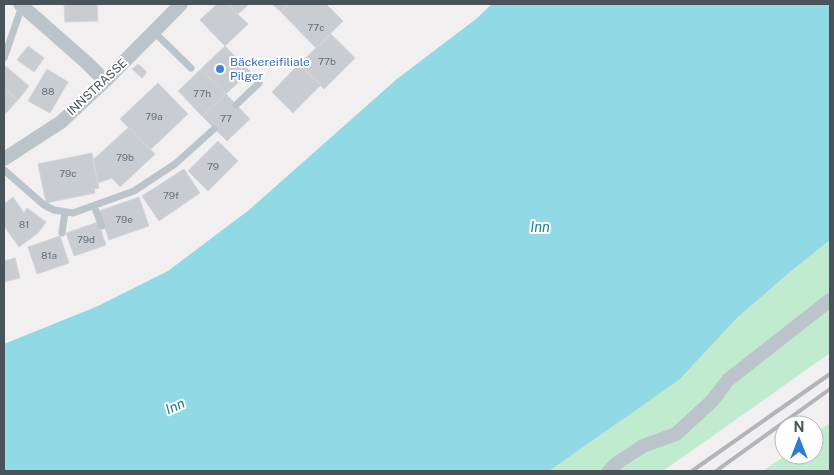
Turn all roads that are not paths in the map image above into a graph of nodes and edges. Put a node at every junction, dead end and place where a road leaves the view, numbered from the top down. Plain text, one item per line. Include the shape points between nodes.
1 (181, 4) edge
2 (21, 5) edge
3 (154, 32) junction
4 (4, 58) edge
5 (191, 68) dead end
6 (105, 81) junction
7 (259, 83) dead end
8 (236, 104) dead end
9 (214, 128) dead end
10 (4, 159) edge
11 (4, 170) edge
12 (94, 206) junction
13 (65, 212) junction
14 (102, 226) dead end
15 (62, 233) dead end
16 (830, 300) edge
17 (609, 471) edge

1 - 3 street, INNSTRASSE
2 - 4 lane
2 - 6 street
3 - 5 lane
3 - 6 street, INNSTRASSE
6 - 10 street, INNSTRASSE via 61,122
7 - 8 lane
9 - 12 lane via 175,164 134,192
11 - 13 lane via 44,205
12 - 13 lane via 74,213
12 - 14 lane
13 - 15 lane
16 - 17 street via 728,380 712,401 676,434 643,446

